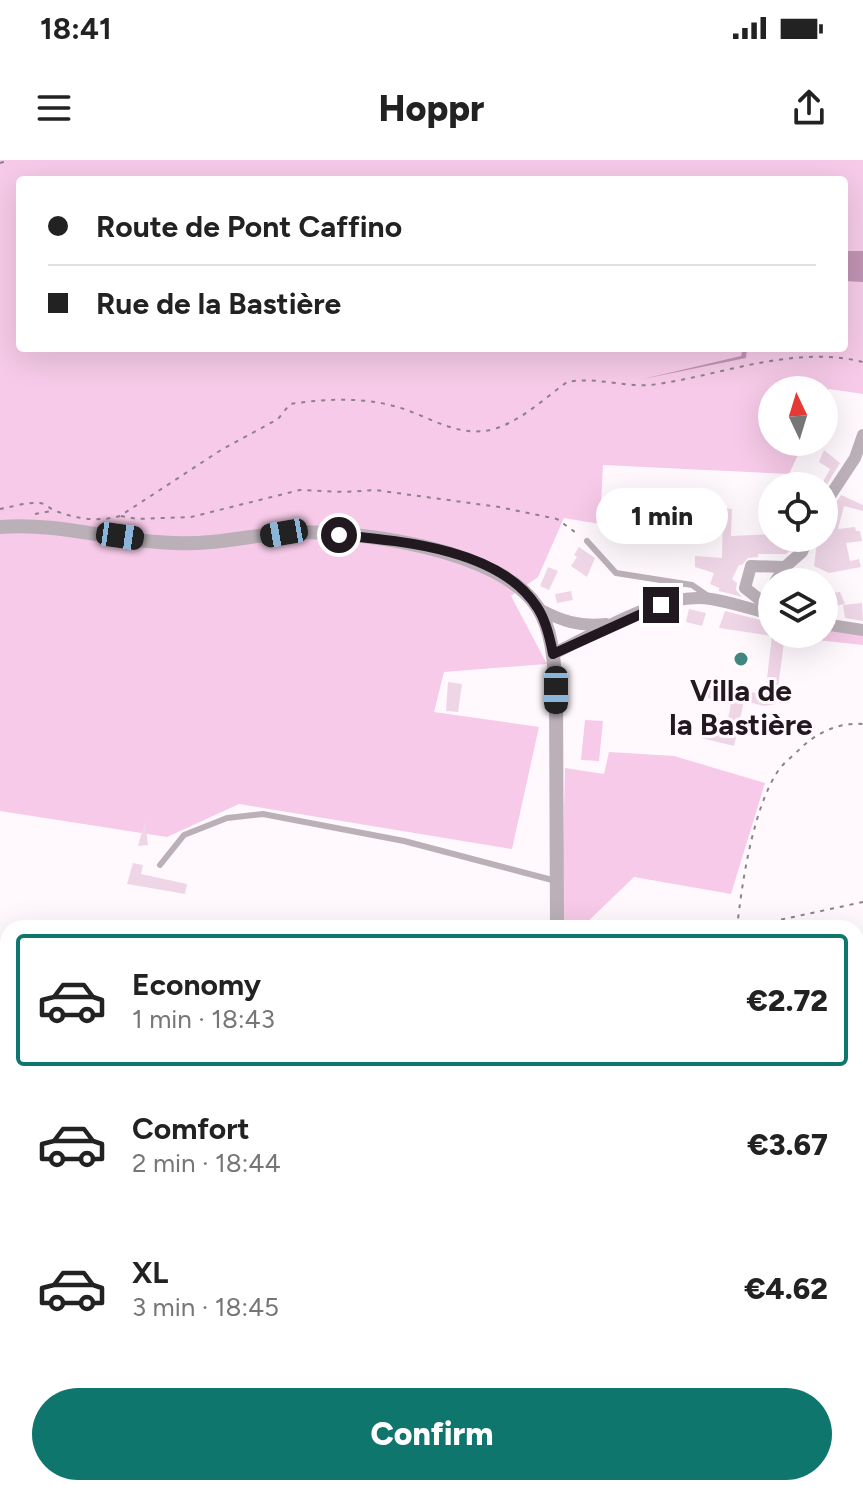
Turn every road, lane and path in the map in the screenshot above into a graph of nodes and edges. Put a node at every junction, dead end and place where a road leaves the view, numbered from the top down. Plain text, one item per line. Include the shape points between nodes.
1 (9, 160) edge
2 (0, 163) edge
3 (863, 362) edge
4 (863, 435) edge
5 (838, 484) edge
6 (0, 509) edge
7 (120, 516) junction
8 (0, 527) edge
9 (587, 541) joint
10 (802, 552) edge
11 (785, 567) joint
12 (711, 598) junction
13 (758, 602) edge
14 (758, 608) edge
15 (539, 609) junction
16 (566, 623) junction
17 (617, 623) junction
18 (838, 626) edge
19 (863, 630) edge
20 (552, 646) junction
21 (863, 724) edge
22 (160, 865) dead end
23 (556, 881) junction
24 (863, 902) edge
25 (557, 920) edge
26 (738, 920) edge
27 (779, 920) edge

1 - 2 path
3 - 7 path via 840,356 749,363 656,385 567,382 506,425 490,430 447,428 394,406 361,400 290,404 278,419
4 - 5 street
6 - 7 path via 35,502 84,518
7 - 9 path via 191,517 300,490 375,490 557,519
8 - 15 street via 68,529 171,543 228,542 284,533 410,543 506,575
9 - 12 lane via 616,573 692,585
10 - 11 street
11 - 13 street via 751,566 745,588
12 - 14 street
12 - 17 street via 685,598
15 - 16 street
15 - 20 street
16 - 17 street
16 - 20 street
17 - 20 street
18 - 19 street
20 - 23 street
21 - 26 path via 818,733 780,768 763,801
22 - 23 lane via 184,835 227,818 263,814 404,841
23 - 25 street
24 - 27 path

